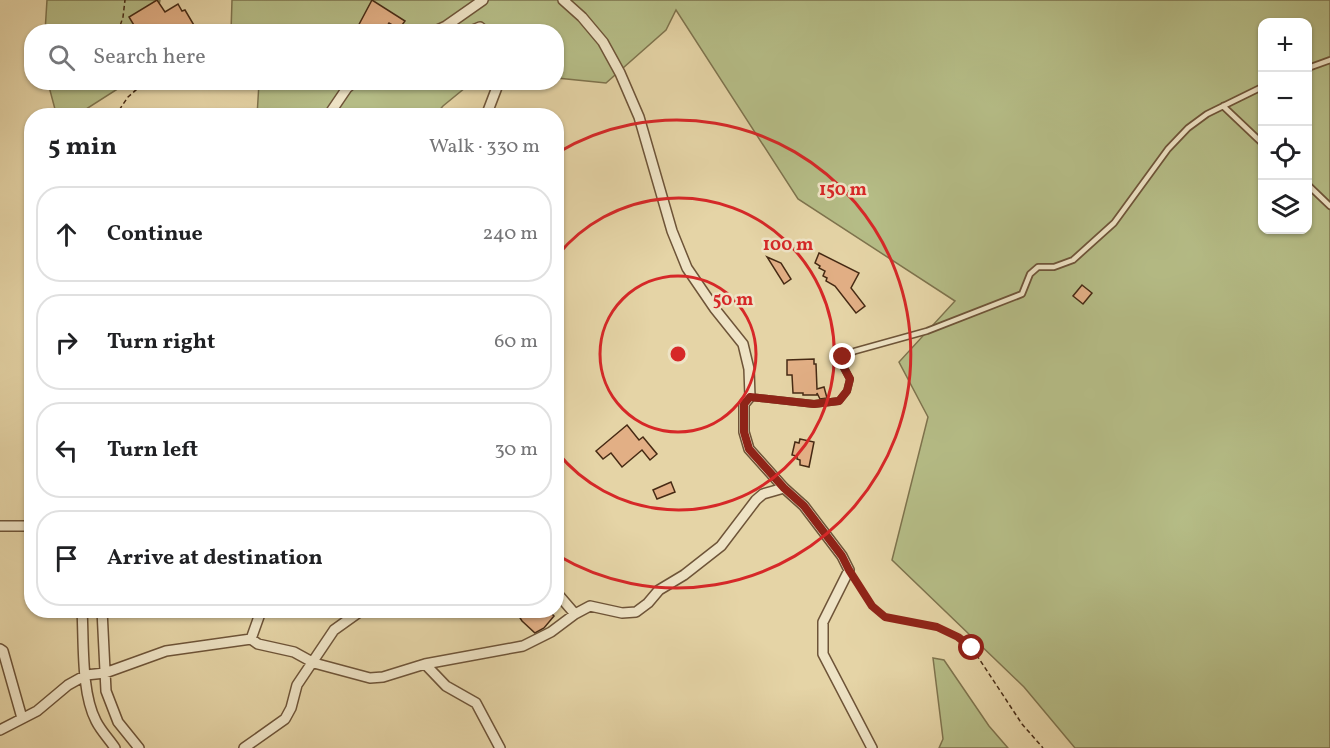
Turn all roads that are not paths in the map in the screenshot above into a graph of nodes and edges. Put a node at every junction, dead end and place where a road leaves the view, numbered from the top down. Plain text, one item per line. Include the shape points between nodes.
1 (483, 0) edge
2 (562, 0) edge
3 (449, 24) edge
4 (1330, 60) edge
5 (1312, 67) edge
6 (1258, 89) edge
7 (346, 90) edge
8 (496, 90) edge
9 (1222, 106) junction
10 (333, 108) edge
11 (489, 108) edge
12 (1258, 138) edge
13 (1312, 189) edge
14 (1330, 206) edge
15 (750, 397) junction
16 (784, 488) junction
17 (0, 526) edge
18 (24, 526) edge
19 (564, 601) edge
20 (575, 614) junction
21 (82, 618) edge
22 (102, 618) edge
23 (259, 618) edge
24 (351, 618) edge
25 (251, 639) junction
26 (0, 649) edge
27 (314, 663) junction
28 (425, 664) junction
29 (105, 673) junction
30 (86, 675) junction
31 (22, 718) junction
32 (0, 730) edge
33 (115, 748) edge
34 (140, 748) edge
35 (244, 748) edge
36 (500, 748) edge
37 (872, 748) edge

1 - 3 street
2 - 15 street via 603,42 620,73 639,117 672,231 687,268 743,344
4 - 5 lane
6 - 9 lane
7 - 10 street
8 - 11 street
9 - 12 lane
9 - 15 lane via 1188,128 1168,148 1114,223 1073,260 1054,267 1038,267 1030,274 1022,294 927,331 843,357 842,364 850,379 839,401 814,404
13 - 14 lane
15 - 16 street via 744,404 744,432 749,449
16 - 20 street via 763,494 721,546 659,590 636,612 590,606
16 - 37 street via 804,506 849,570 823,622 823,654
17 - 18 street
19 - 20 street
20 - 28 street via 523,646
21 - 30 street
22 - 29 street
23 - 25 street
24 - 27 street via 334,630
25 - 27 street via 294,652
25 - 29 street via 166,651
26 - 31 street
27 - 28 street via 370,678
27 - 35 street via 297,685 285,719
28 - 36 street via 446,686 476,703
29 - 30 street
29 - 34 street via 106,691 118,722
30 - 31 street
30 - 33 street via 95,720
31 - 32 street

